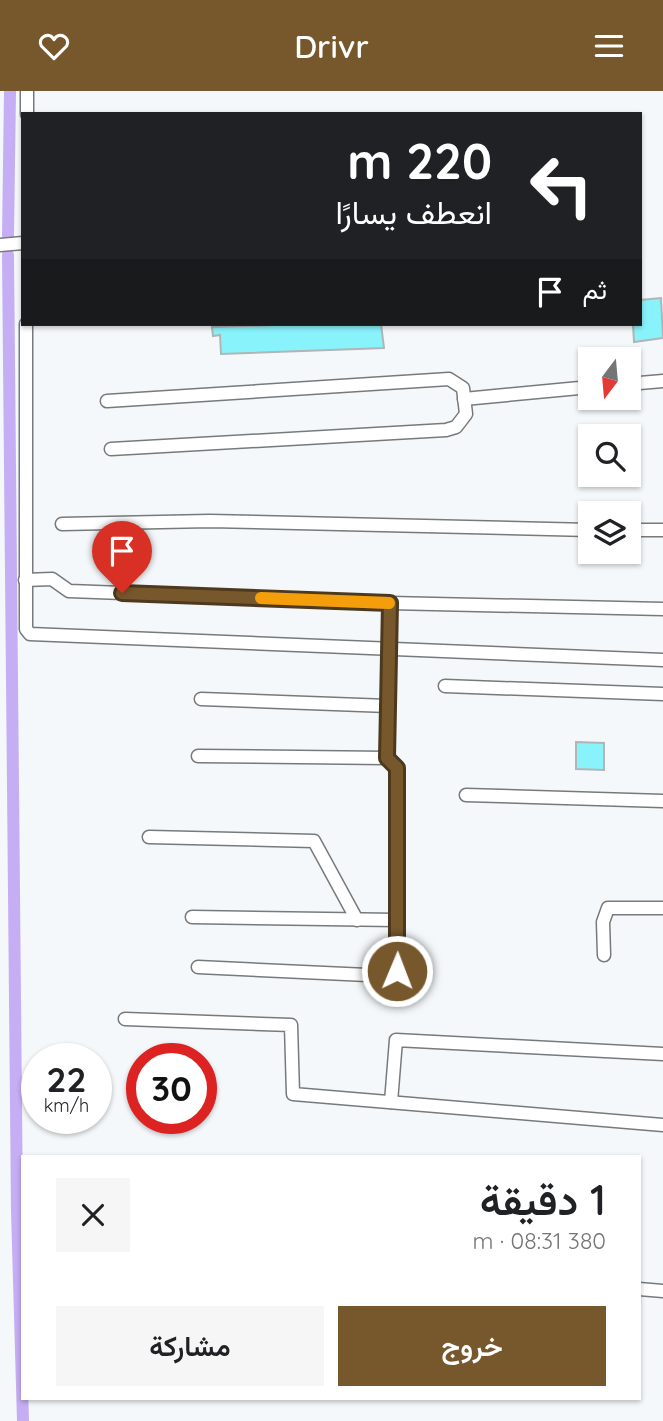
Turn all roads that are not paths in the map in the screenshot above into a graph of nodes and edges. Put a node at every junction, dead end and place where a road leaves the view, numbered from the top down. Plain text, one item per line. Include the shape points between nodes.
1 (27, 91) edge
2 (27, 112) edge
3 (21, 243) edge
4 (0, 245) edge
5 (26, 326) edge
6 (663, 381) edge
7 (641, 383) edge
8 (578, 388) edge
9 (464, 399) junction
10 (107, 401) dead end
11 (111, 450) dead end
12 (62, 524) dead end
13 (578, 530) edge
14 (641, 530) edge
15 (663, 530) edge
16 (25, 580) junction
17 (390, 603) junction
18 (663, 609) edge
19 (389, 650) junction
20 (663, 660) edge
21 (445, 686) dead end
22 (663, 694) edge
23 (201, 699) dead end
24 (388, 706) junction
25 (198, 756) dead end
26 (387, 758) junction
27 (466, 795) dead end
28 (663, 801) edge
29 (149, 837) dead end
30 (663, 908) edge
31 (192, 917) dead end
32 (357, 920) junction
33 (397, 920) junction
34 (604, 955) dead end
35 (198, 968) dead end
36 (125, 1019) dead end
37 (663, 1054) edge
38 (391, 1102) junction
39 (663, 1125) edge
40 (641, 1289) edge
41 (663, 1291) edge

1 - 2 street
3 - 4 street
5 - 16 street
6 - 7 street
8 - 9 street
9 - 10 street via 457,382 437,379
9 - 11 street via 462,422 446,431
12 - 13 street via 210,521
14 - 15 street
16 - 17 street via 52,579 69,591
16 - 19 street via 26,629 36,636
17 - 18 street
17 - 19 street
19 - 20 street
19 - 24 street
21 - 22 street
23 - 24 street
24 - 26 street
25 - 26 street
26 - 33 street via 397,768
27 - 28 street
29 - 32 street via 314,841
30 - 34 street via 608,908 603,922
31 - 32 street
32 - 33 street
33 - 35 street via 398,966 389,976
36 - 38 street via 291,1024 293,1094
37 - 38 street via 396,1040
38 - 39 street
40 - 41 street

